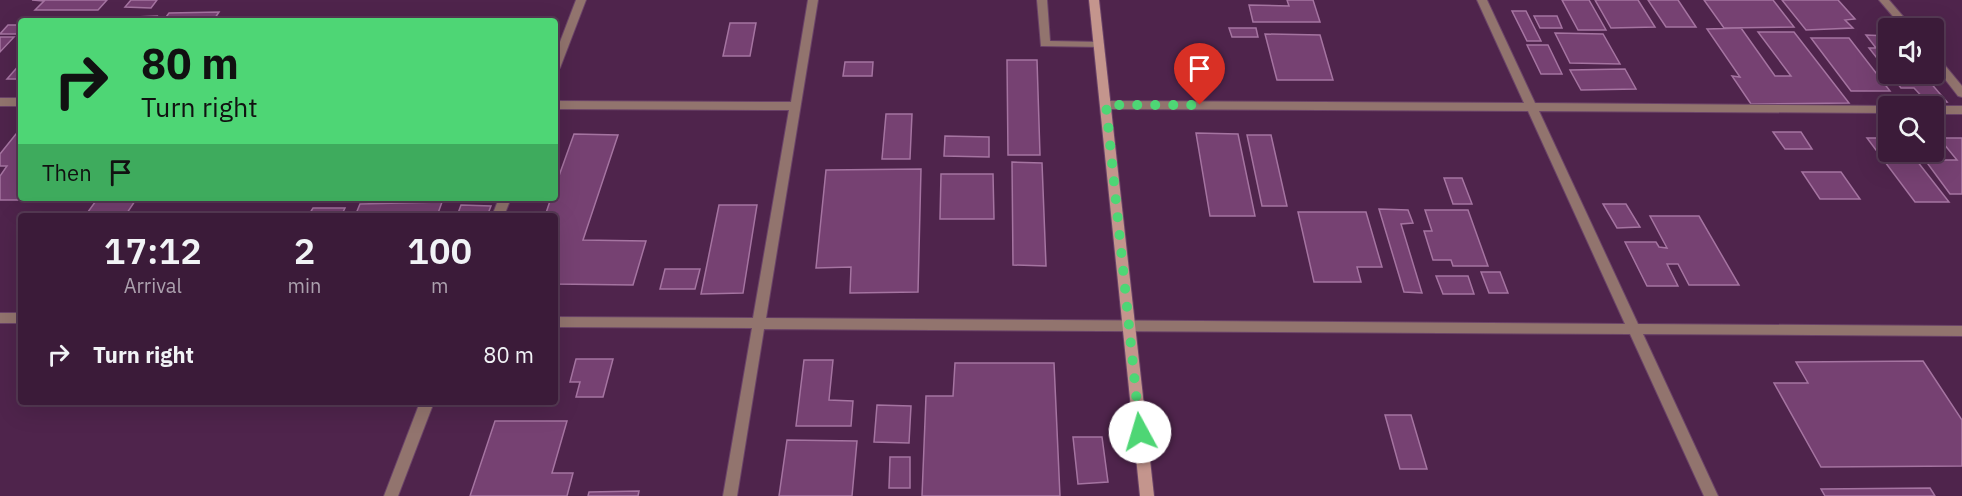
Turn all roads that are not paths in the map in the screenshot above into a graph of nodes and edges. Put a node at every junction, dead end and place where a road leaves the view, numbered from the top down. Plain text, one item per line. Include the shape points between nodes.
1 (581, 0) edge
2 (813, 0) edge
3 (1042, 0) edge
4 (1094, 0) edge
5 (1482, 0) edge
6 (1884, 0) edge
7 (1899, 18) edge
8 (1099, 45) junction
9 (558, 60) edge
10 (1944, 71) edge
11 (1962, 93) edge
12 (0, 102) edge
13 (18, 102) edge
14 (558, 105) edge
15 (1106, 105) junction
16 (795, 106) junction
17 (1531, 107) junction
18 (1878, 109) edge
19 (1944, 110) edge
20 (1962, 110) edge
21 (0, 318) edge
22 (18, 318) edge
23 (558, 322) edge
24 (759, 323) junction
25 (1128, 326) junction
26 (1633, 329) junction
27 (1962, 331) edge
28 (426, 405) edge
29 (391, 496) edge
30 (730, 496) edge
31 (1147, 496) edge
32 (1711, 496) edge

1 - 9 street
2 - 16 street
3 - 8 street via 1044,44
4 - 8 main road
5 - 17 street
6 - 7 street
8 - 15 main road
10 - 11 street
12 - 13 street
14 - 16 street
15 - 17 street
15 - 25 main road
16 - 24 street
17 - 18 street
17 - 26 street
19 - 20 street
21 - 22 street
23 - 24 street
24 - 25 street
24 - 30 street
25 - 26 street
25 - 31 main road
26 - 27 street
26 - 32 street
28 - 29 street

